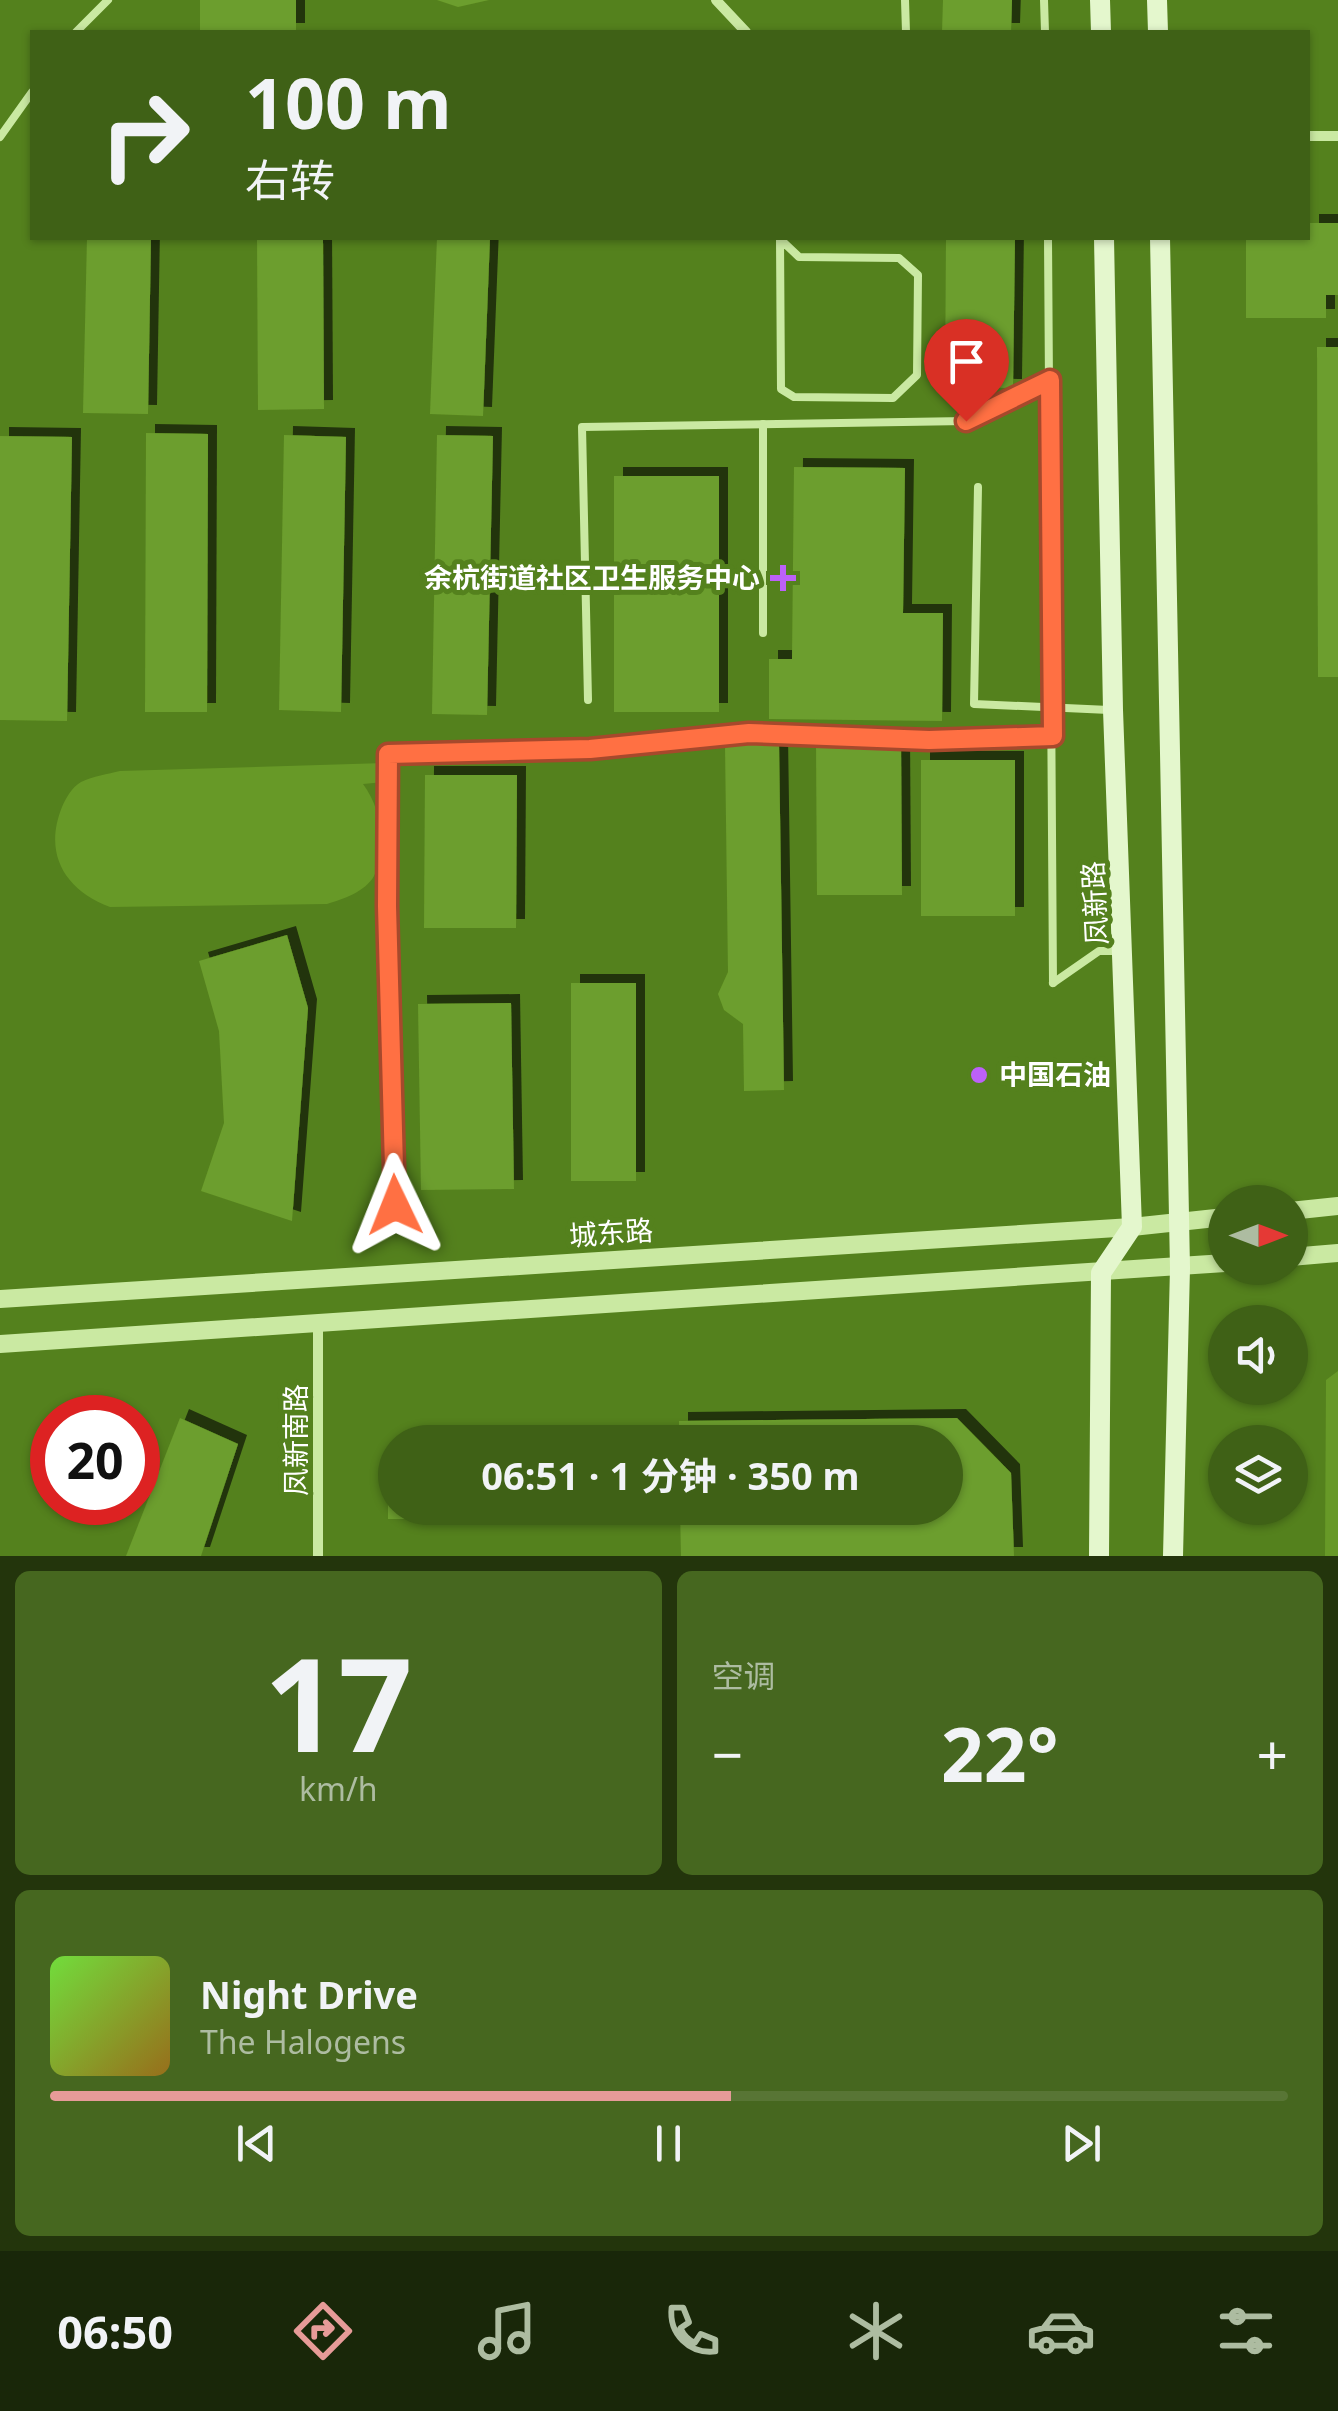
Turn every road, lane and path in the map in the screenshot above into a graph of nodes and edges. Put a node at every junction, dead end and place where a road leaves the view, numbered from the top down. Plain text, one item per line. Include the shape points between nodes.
1 (108, 0) edge
2 (716, 0) edge
3 (905, 0) edge
4 (1044, 0) edge
5 (1100, 0) edge
6 (1158, 0) edge
7 (78, 30) edge
8 (744, 30) edge
9 (906, 30) edge
10 (1045, 30) edge
11 (1101, 30) edge
12 (1158, 30) edge
13 (30, 95) edge
14 (1310, 136) edge
15 (1338, 136) edge
16 (0, 137) edge
17 (780, 240) edge
18 (782, 240) edge
19 (1048, 240) edge
20 (1104, 240) edge
21 (1160, 240) edge
22 (1050, 380) junction
23 (763, 424) junction
24 (978, 488) dead end
25 (763, 633) dead end
26 (588, 700) dead end
27 (1053, 706) junction
28 (1113, 710) junction
29 (1053, 736) junction
30 (1125, 950) junction
31 (395, 1205) dead end
32 (1338, 1206) edge
33 (1308, 1208) edge
34 (1208, 1219) edge
35 (1176, 1222) junction
36 (1132, 1227) junction
37 (1338, 1252) edge
38 (1308, 1255) edge
39 (1208, 1266) edge
40 (1180, 1268) junction
41 (1101, 1273) junction
42 (0, 1300) edge
43 (318, 1325) junction
44 (0, 1344) edge
45 (318, 1556) edge
46 (1099, 1556) edge
47 (1173, 1556) edge

1 - 7 lane
2 - 8 street
3 - 9 lane
4 - 10 lane
5 - 11 main road
6 - 12 main road
13 - 16 lane
14 - 15 street
17 - 18 lane via 781,389 794,396 893,398 917,375 918,275 898,258 799,257
19 - 22 lane
20 - 28 main road, 凤新路
21 - 35 main road
22 - 23 lane via 966,421
22 - 27 lane
23 - 25 lane
23 - 26 lane via 582,427
24 - 27 lane via 974,704
27 - 28 lane
27 - 29 lane
28 - 30 main road, 凤新路
29 - 30 lane via 1053,983 1099,950
29 - 31 lane via 929,740 749,733 590,749 388,754
30 - 36 main road, 凤新路
32 - 33 street
34 - 35 street, 城东路
35 - 36 street, 城东路
35 - 40 main road
36 - 41 main road
36 - 42 street, 城东路
37 - 38 street
39 - 40 street
40 - 41 street
40 - 47 main road
41 - 43 street
41 - 46 main road
43 - 44 street
43 - 45 street, 凤新南路

